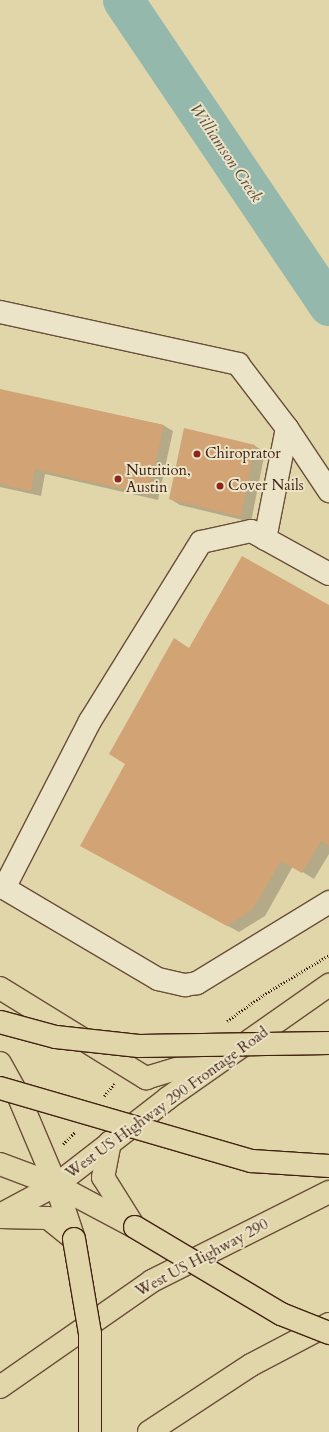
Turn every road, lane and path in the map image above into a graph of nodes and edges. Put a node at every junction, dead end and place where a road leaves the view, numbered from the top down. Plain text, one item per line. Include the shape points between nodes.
1 (0, 312) edge
2 (287, 428) junction
3 (329, 491) edge
4 (265, 539) junction
5 (329, 574) edge
6 (5, 886) edge
7 (329, 902) edge
8 (329, 980) edge
9 (329, 985) edge
10 (0, 988) edge
11 (0, 1022) edge
12 (329, 1043) edge
13 (0, 1063) edge
14 (0, 1088) edge
15 (110, 1142) junction
16 (0, 1164) edge
17 (329, 1166) edge
18 (56, 1184) junction
19 (329, 1192) edge
20 (0, 1216) edge
21 (135, 1227) junction
22 (74, 1240) junction
23 (329, 1324) edge
24 (329, 1333) edge
25 (0, 1387) edge
26 (90, 1432) edge
27 (149, 1432) edge

1 - 2 lane via 238,364
2 - 3 lane
2 - 4 lane
4 - 5 lane
4 - 6 lane via 251,532 201,542 90,721
6 - 7 lane via 4,888 158,979 185,985 197,983
8 - 10 main road via 189,1065 146,1078
9 - 15 main road, West US Highway 290 Frontage Road
11 - 12 main road, bridge via 56,1037 139,1046
13 - 18 main road via 18,1095
14 - 17 main road, bridge via 252,1161
15 - 18 main road, West US Highway 290 Frontage Road
15 - 21 main road via 102,1177
16 - 18 main road
18 - 20 main road, West US Highway 290 Frontage Road
18 - 21 main road
18 - 22 main road
19 - 25 main road, West US Highway 290 via 152,1281
20 - 22 main road via 48,1218
21 - 24 main road, bridge via 281,1314
22 - 26 main road, bridge via 90,1334
23 - 27 main road via 251,1365

